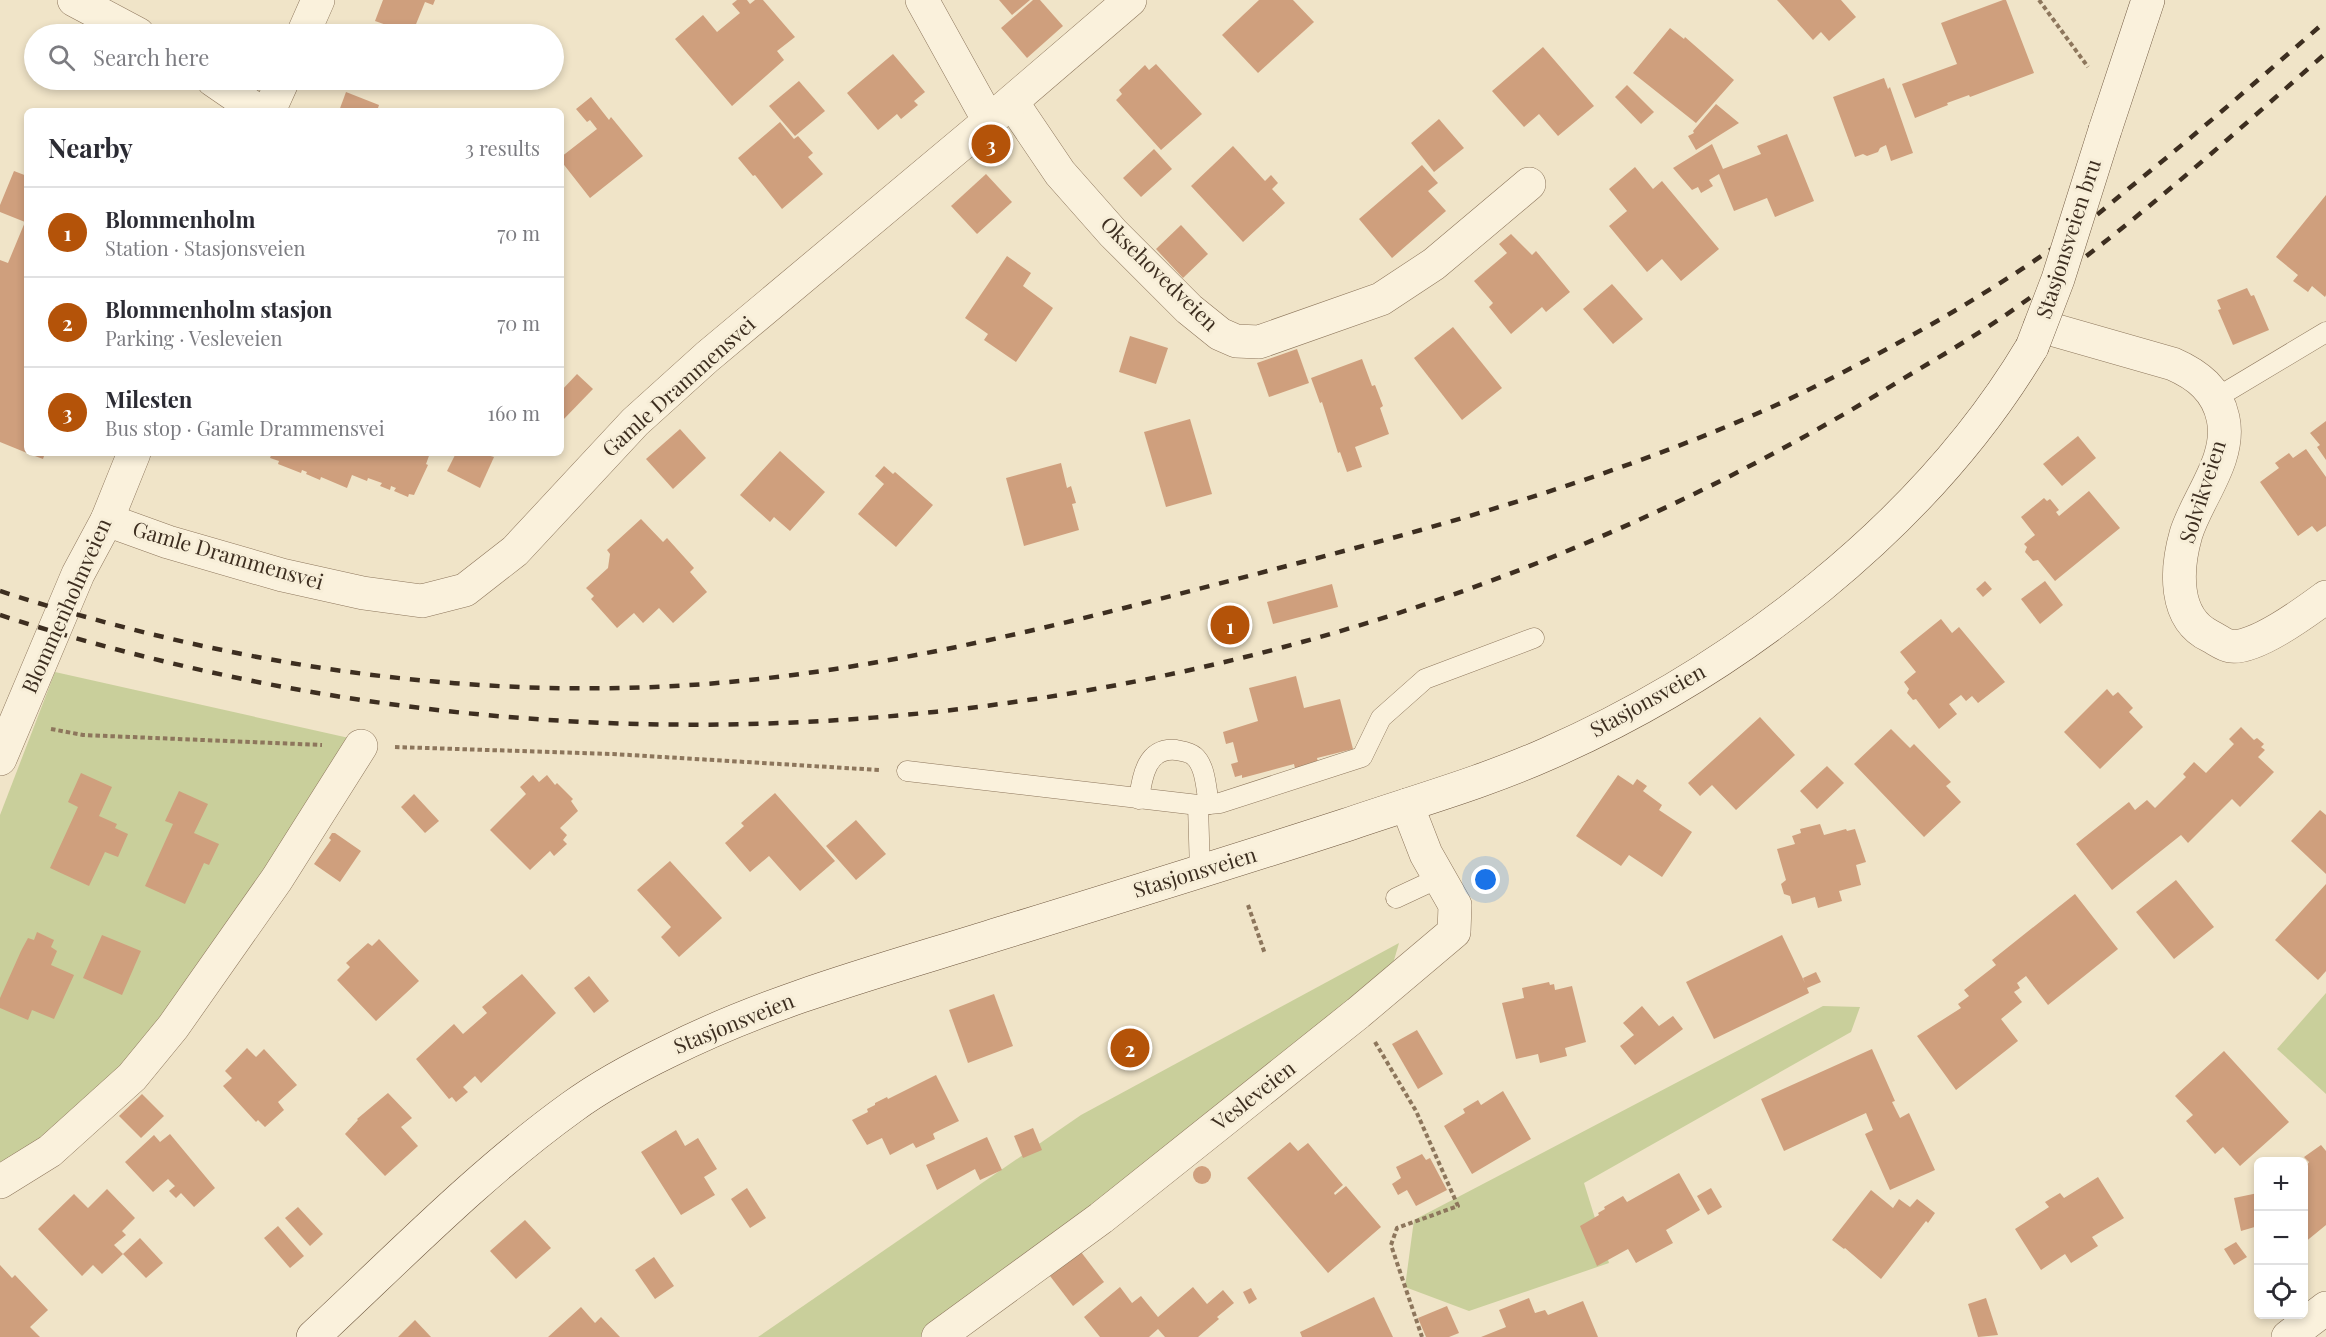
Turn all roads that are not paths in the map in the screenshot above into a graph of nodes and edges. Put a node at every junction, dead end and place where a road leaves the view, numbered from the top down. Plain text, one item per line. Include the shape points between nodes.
1 (74, 0) edge
2 (318, 0) edge
3 (922, 0) edge
4 (1130, 0) edge
5 (2148, 0) edge
6 (119, 24) edge
7 (307, 24) edge
8 (228, 90) edge
9 (278, 90) edge
10 (254, 108) edge
11 (270, 108) edge
12 (1000, 111) junction
13 (1529, 184) dead end
14 (2326, 332) edge
15 (2043, 334) junction
16 (2216, 399) junction
17 (133, 456) edge
18 (107, 520) junction
19 (2326, 597) edge
20 (1534, 638) dead end
21 (361, 746) road end
22 (0, 759) edge
23 (907, 771) road end
24 (1139, 799) junction
25 (1203, 804) junction
26 (1407, 805) junction
27 (1200, 872) junction
28 (1441, 877) junction
29 (1396, 898) dead end
30 (0, 1182) edge
31 (2326, 1308) edge
32 (313, 1337) edge
33 (938, 1337) edge
34 (2288, 1337) edge

1 - 6 street
2 - 7 street
3 - 12 street, Oksehovedveien
4 - 12 street, Gamle Drammensvei
5 - 15 street, Stasjonsveien bru, bridge
8 - 10 street
9 - 11 street
12 - 13 street, Oksehovedveien via 1189,309 1220,334 1236,341 1259,342 1381,299 1434,264
12 - 18 street, Gamle Drammensvei via 699,364 635,422 515,551 465,590 422,601 363,593 282,575
14 - 16 lane
15 - 16 street, Solvikveien via 2173,364 2205,383
15 - 26 street, Stasjonsveien via 1991,411 1934,480 1856,554 1770,624 1717,662 1602,727 1472,784
16 - 19 street, Solvikveien via 2223,420 2222,447 2186,535 2179,583 2185,613 2200,632 2231,647 2257,642
17 - 18 street, Blommenholmveien
18 - 22 street, Blommenholmveien via 78,574
20 - 25 lane via 1425,679 1381,718 1362,757 1220,803
21 - 30 street via 277,879 173,1027 132,1077 50,1151
23 - 24 lane
24 - 25 lane
24 - 25 lane via 1143,772 1150,760 1165,750 1179,750 1193,755 1200,765
25 - 27 lane
26 - 27 street, Stasjonsveien
26 - 28 street, Vesleveien via 1426,854
27 - 32 street, Stasjonsveien via 794,999 667,1052 576,1104 532,1137
28 - 29 lane
28 - 33 street, Vesleveien via 1455,905 1454,932 1101,1218
31 - 34 street

